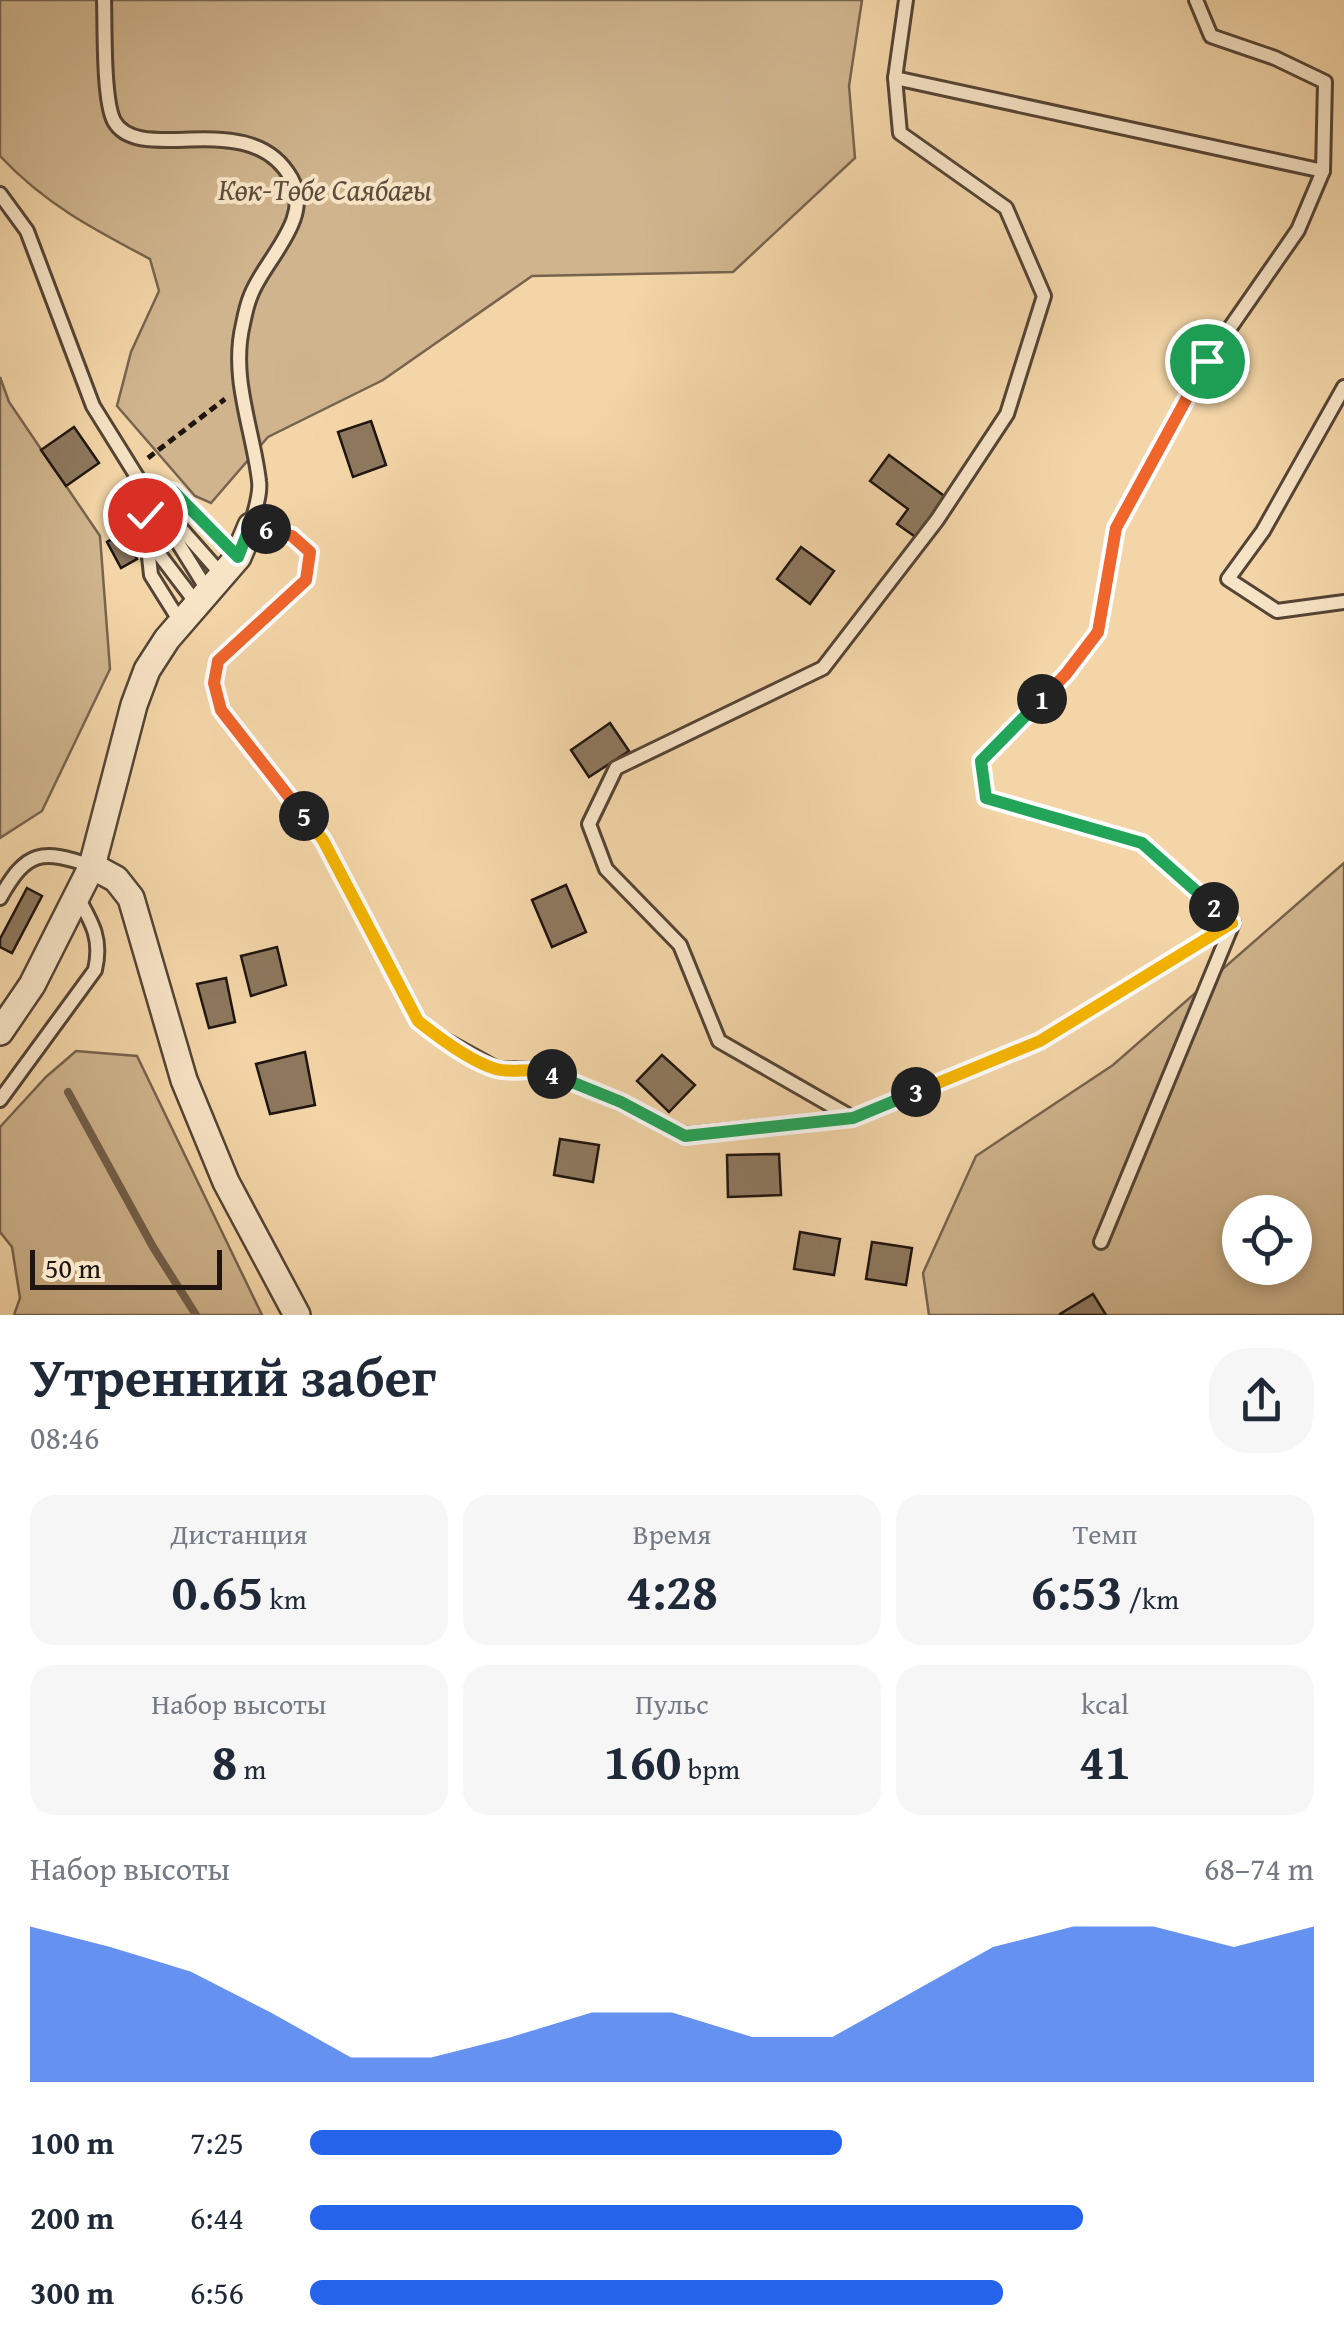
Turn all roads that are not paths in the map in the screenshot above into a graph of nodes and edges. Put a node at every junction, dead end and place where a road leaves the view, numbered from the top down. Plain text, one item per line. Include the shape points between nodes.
1 (104, 0) edge
2 (906, 0) edge
3 (1196, 0) edge
4 (895, 78) junction
5 (1323, 172) junction
6 (0, 194) edge
7 (1344, 387) edge
8 (141, 484) junction
9 (145, 515) junction
10 (250, 526) junction
11 (209, 590) junction
12 (1344, 602) edge
13 (92, 866) junction
14 (0, 898) edge
15 (78, 898) junction
16 (1232, 923) junction
17 (0, 1032) edge
18 (0, 1100) edge
19 (853, 1118) junction
20 (1101, 1242) dead end
21 (297, 1315) edge

1 - 10 lane via 110,102 128,136 250,144 275,158 292,180 297,200 290,227 251,293 238,357 260,485
2 - 4 lane
3 - 5 lane via 1211,36 1325,82
4 - 5 lane
4 - 19 lane via 900,133 1006,208 1044,296 1007,414 937,520 823,668 616,768 589,824 606,869 680,945 719,1041
5 - 16 lane via 1298,230 1207,361 1116,528 1098,632 981,761 986,798 1142,843
6 - 8 lane via 27,231 93,406
7 - 12 lane via 1228,580 1276,612
8 - 9 lane
8 - 11 lane
8 - 11 lane
8 - 11 lane via 174,492
9 - 11 lane via 159,554
9 - 11 lane via 151,575
10 - 11 street
10 - 19 lane via 292,536 310,552 306,580 218,661 214,683 221,710 323,840 418,1021 496,1069 540,1069 685,1136
11 - 13 street via 147,670
13 - 14 lane via 43,855 17,868
13 - 15 street
13 - 21 street via 132,898 184,1080 226,1182
15 - 17 street
15 - 18 lane via 96,931 95,970
16 - 19 lane via 1040,1041
16 - 20 lane

